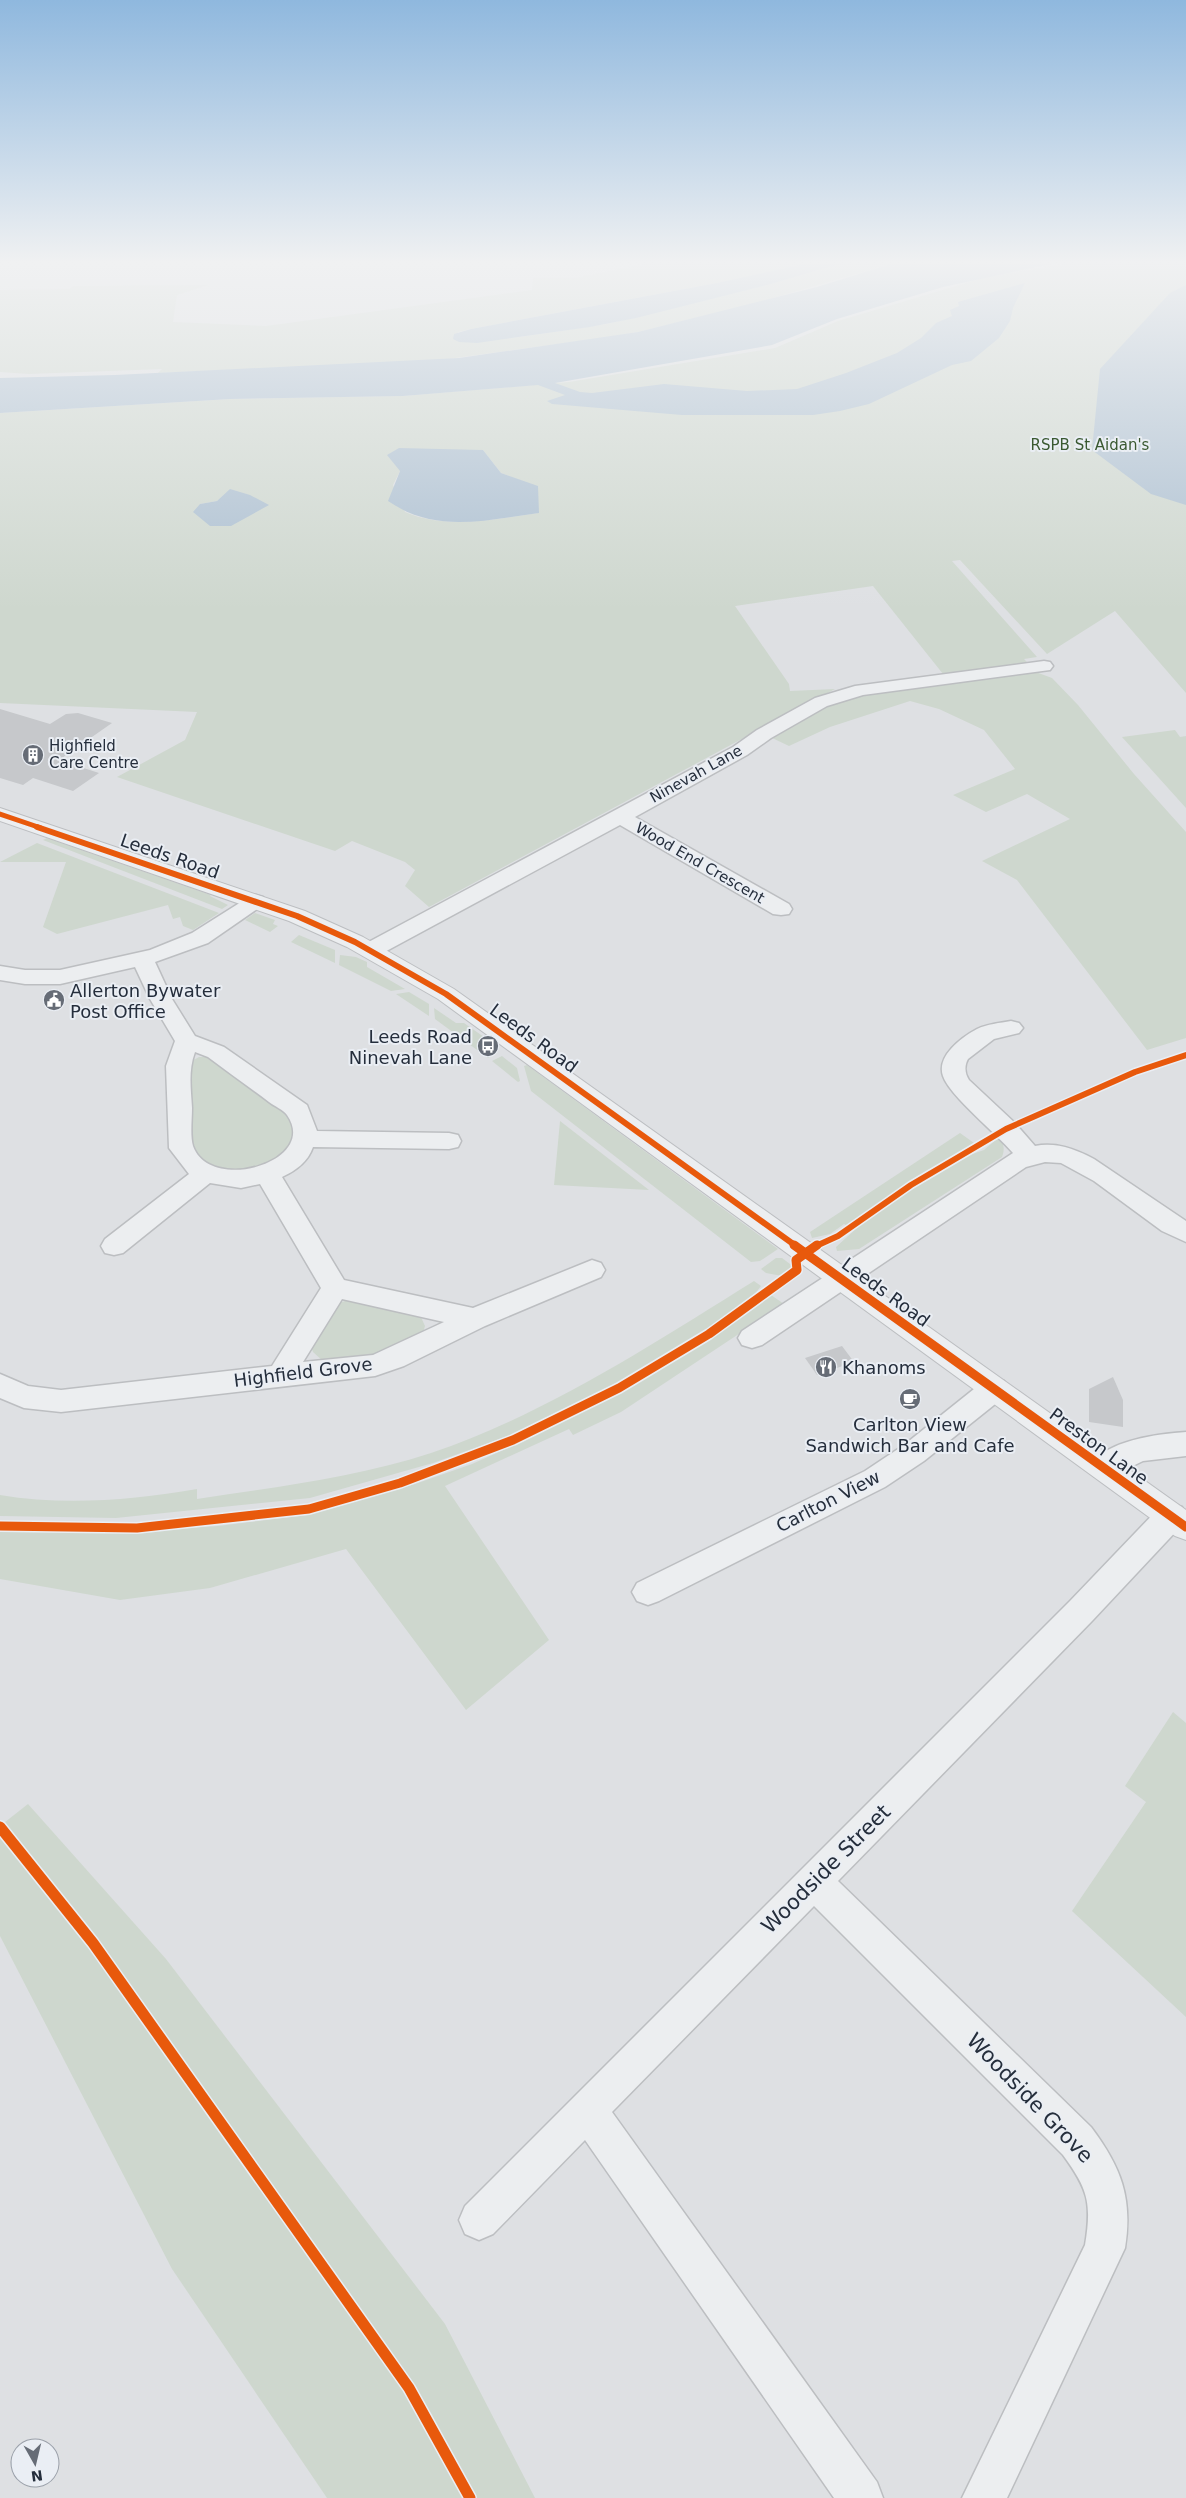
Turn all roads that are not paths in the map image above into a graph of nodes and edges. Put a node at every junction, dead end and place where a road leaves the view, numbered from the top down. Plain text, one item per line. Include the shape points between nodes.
1 (1044, 666) dead end
2 (0, 814) edge
3 (620, 817) junction
4 (256, 901) junction
5 (781, 908) dead end
6 (371, 950) junction
7 (142, 959) junction
8 (0, 973) edge
9 (1011, 1028) dead end
10 (187, 1041) junction
11 (306, 1139) junction
12 (448, 1141) dead end
13 (1029, 1156) junction
14 (205, 1174) junction
15 (267, 1174) junction
16 (1186, 1233) edge
17 (114, 1246) dead end
18 (592, 1270) dead end
19 (843, 1280) junction
20 (335, 1288) junction
21 (475, 1320) junction
22 (752, 1338) dead end
23 (280, 1376) junction
24 (0, 1385) edge
25 (994, 1389) junction
26 (1186, 1444) edge
27 (1104, 1468) junction
28 (1178, 1522) edge
29 (648, 1592) dead end
30 (814, 1881) junction
31 (588, 2111) junction
32 (479, 2220) dead end
33 (861, 2498) edge
34 (984, 2498) edge

1 - 3 street, Ninevah Lane via 862,690 821,702
2 - 4 street, Leeds Road
3 - 5 street, Wood End Crescent
3 - 6 street, Ninevah Lane
4 - 6 street, Leeds Road via 313,922
4 - 7 street via 200,938
6 - 19 street, Leeds Road via 446,994
7 - 8 street via 60,976 25,977
7 - 10 street via 161,999
9 - 13 street via 986,1034 959,1054 954,1064 954,1075
10 - 11 street via 216,1052 298,1111 306,1123
10 - 14 street via 178,1066 181,1148 187,1160
11 - 12 street
11 - 15 street via 291,1162
13 - 16 street via 1056,1153 1082,1162
13 - 19 street
14 - 15 street via 234,1180
14 - 17 street
15 - 20 street
18 - 21 street, Highfield Grove
19 - 22 street
19 - 25 street, Leeds Road
20 - 21 street
20 - 23 street
21 - 23 street, Highfield Grove via 374,1365
23 - 24 street, Highfield Grove via 61,1401 24,1397
25 - 27 street, Preston Lane
25 - 29 street, Carlton View via 914,1453 882,1474
26 - 27 street via 1134,1450
27 - 28 street, Preston Lane
28 - 30 street, Woodside Street
30 - 31 street, Woodside Street
30 - 34 street, Woodside Grove via 1077,2141 1096,2165 1107,2192 1110,2221 1105,2248
31 - 32 street, Woodside Street
31 - 33 street

